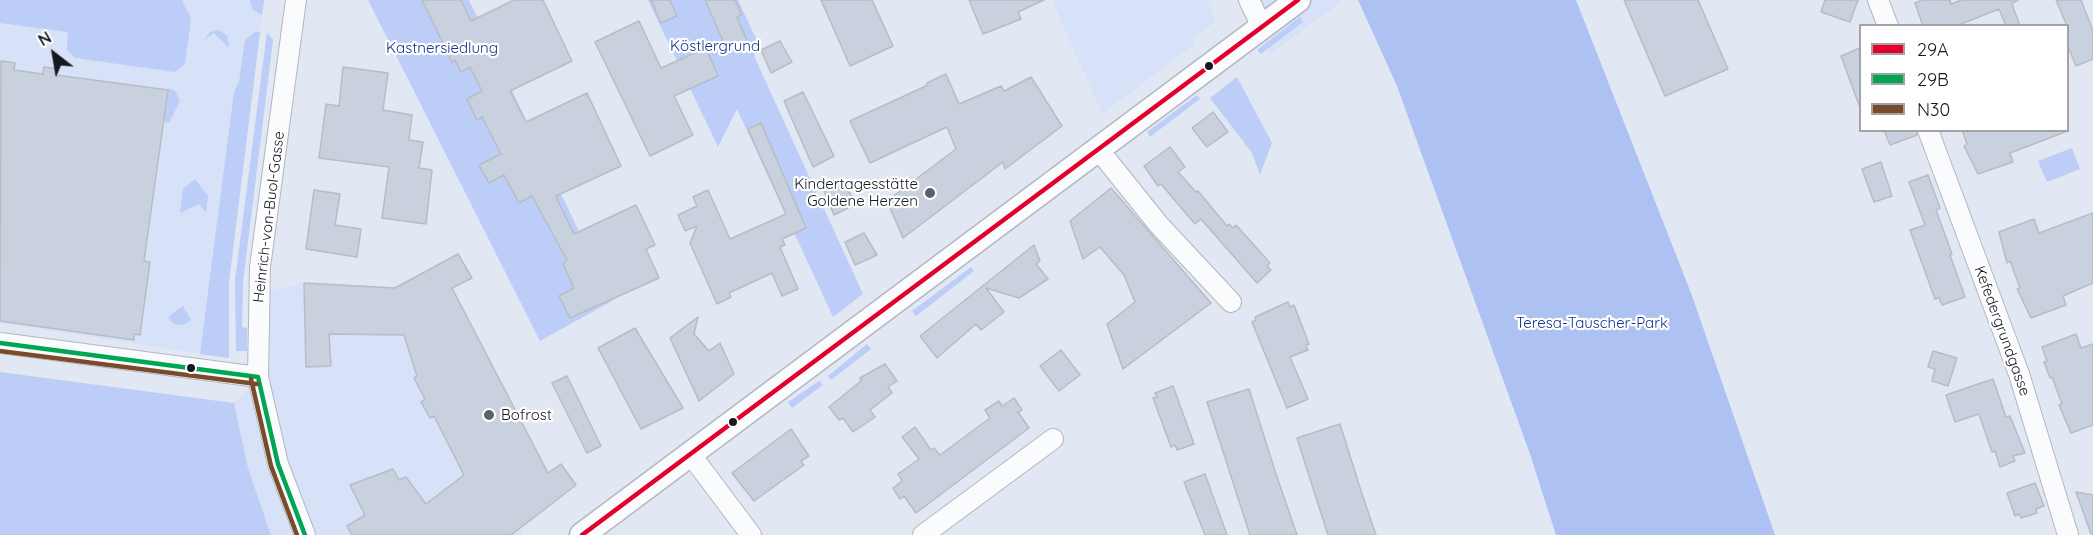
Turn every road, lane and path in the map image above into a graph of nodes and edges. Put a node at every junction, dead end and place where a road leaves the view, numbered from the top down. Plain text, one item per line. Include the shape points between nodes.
1 (296, 0) edge
2 (1249, 0) edge
3 (1298, 0) edge
4 (1878, 0) edge
5 (1887, 24) edge
6 (1262, 27) junction
7 (1929, 132) edge
8 (1098, 149) junction
9 (1231, 302) dead end
10 (0, 343) edge
11 (258, 377) junction
12 (1053, 439) dead end
13 (691, 455) junction
14 (305, 535) edge
15 (582, 535) edge
16 (751, 535) edge
17 (923, 535) edge
18 (2068, 535) edge

1 - 11 street, Heinrich-von-Buol-Gasse via 260,276
2 - 6 street
3 - 6 main road
4 - 5 street
6 - 8 main road
7 - 18 street, Kefedergrundgasse via 2019,374
8 - 9 street via 1159,225
8 - 13 main road
10 - 11 street
11 - 14 street, Heinrich-von-Buol-Gasse via 278,464
12 - 17 street
13 - 15 main road
13 - 16 street

